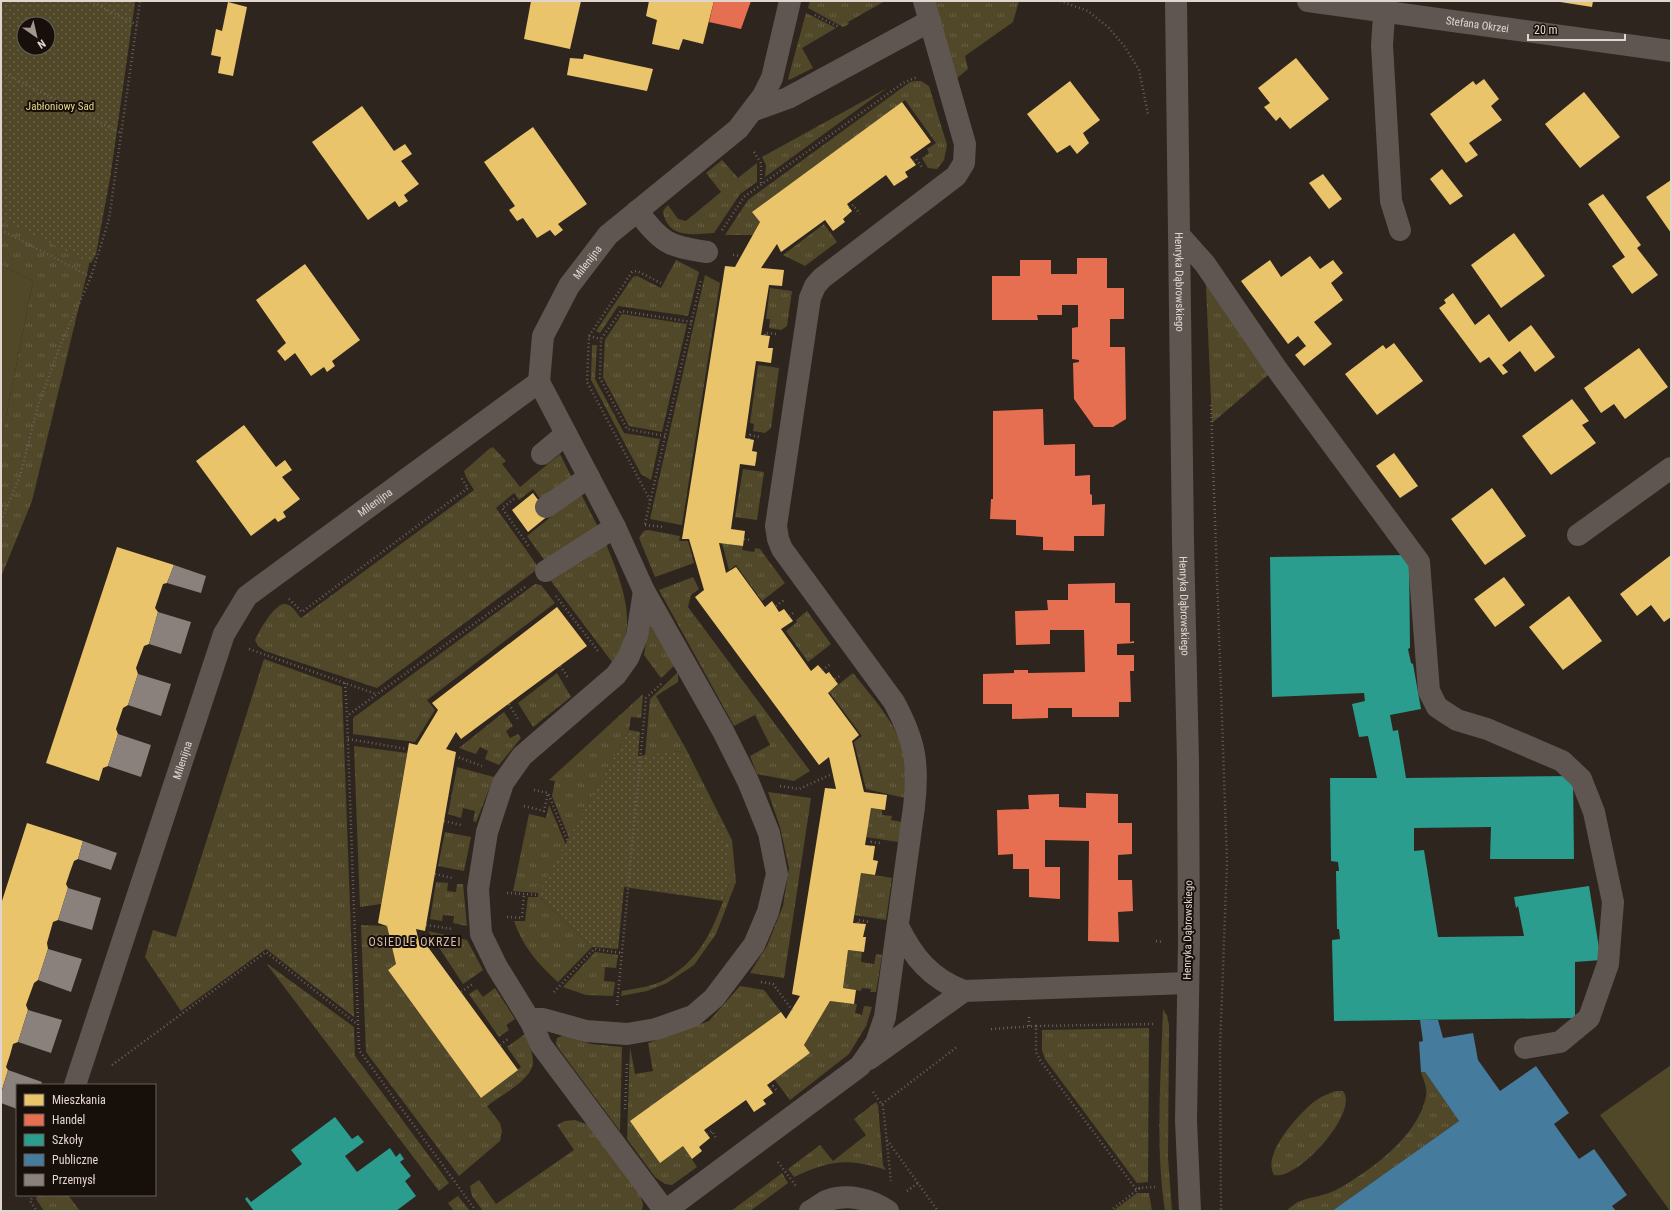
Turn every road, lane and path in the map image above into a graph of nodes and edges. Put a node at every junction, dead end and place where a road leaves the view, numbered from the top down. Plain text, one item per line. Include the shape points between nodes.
1 (90, 1) edge
2 (140, 1) edge
3 (790, 1) edge
4 (1060, 1) edge
5 (1176, 1) edge
6 (1308, 1) edge
7 (1385, 6) edge
8 (927, 11) edge
9 (136, 25) junction
10 (1671, 51) edge
11 (1, 72) edge
12 (752, 111) junction
13 (1177, 116) junction
14 (121, 133) junction
15 (761, 170) dead end
16 (761, 185) dead end
17 (637, 211) junction
18 (1, 230) edge
19 (1400, 230) dead end
20 (1180, 236) junction
21 (707, 252) dead end
22 (90, 277) junction
23 (661, 283) dead end
24 (692, 322) dead end
25 (589, 336) junction
26 (602, 339) junction
27 (539, 382) junction
28 (1211, 399) dead end
29 (566, 434) junction
30 (665, 436) dead end
31 (542, 454) dead end
32 (1671, 468) edge
33 (458, 471) dead end
34 (589, 477) junction
35 (514, 499) dead end
36 (650, 500) dead end
37 (546, 507) dead end
38 (1, 521) edge
39 (615, 527) junction
40 (1578, 535) dead end
41 (543, 573) junction
42 (644, 590) junction
43 (288, 598) dead end
44 (222, 640) junction
45 (250, 644) dead end
46 (252, 650) junction
47 (684, 662) junction
48 (616, 675) junction
49 (345, 683) junction
50 (377, 694) junction
51 (347, 716) junction
52 (348, 739) junction
53 (407, 749) dead end
54 (832, 774) dead end
55 (748, 781) junction
56 (502, 783) junction
57 (568, 842) dead end
58 (898, 926) junction
59 (622, 953) junction
60 (731, 978) junction
61 (1188, 983) junction
62 (964, 991) junction
63 (792, 1010) dead end
64 (529, 1019) junction
65 (358, 1024) junction
66 (1155, 1024) dead end
67 (1036, 1026) junction
68 (991, 1029) dead end
69 (621, 1034) junction
70 (957, 1047) dead end
71 (1525, 1048) dead end
72 (110, 1067) dead end
73 (858, 1068) junction
74 (75, 1084) edge
75 (882, 1104) junction
76 (625, 1110) dead end
77 (762, 1140) junction
78 (886, 1140) junction
79 (892, 1185) dead end
80 (1155, 1187) dead end
81 (1140, 1188) junction
82 (33, 1196) edge
83 (812, 1210) edge
84 (36, 1211) edge
85 (476, 1211) edge
86 (888, 1211) edge
87 (938, 1211) edge
88 (1110, 1211) edge
89 (1190, 1211) edge
90 (1221, 1211) edge

1 - 9 path
2 - 9 path
3 - 12 street, Milenijna via 772,78
4 - 13 path via 1088,11 1109,28 1126,47 1139,70 1149,120
5 - 13 street, Henryka Dąbrowskiego
6 - 7 street, Stefana Okrzei
7 - 10 street, Stefana Okrzei
7 - 19 street via 1382,45 1392,201
8 - 12 street via 788,98
8 - 58 street via 965,144 964,163 956,176 822,278 816,286 810,298 776,526 782,548 894,702 907,726 916,756 917,780
9 - 14 path
11 - 14 path
12 - 17 street, Milenijna via 738,129
13 - 20 street, Henryka Dąbrowskiego
14 - 22 path via 109,219
15 - 16 path
17 - 21 street via 664,241 677,248
17 - 27 street, Milenijna via 608,235 569,286 543,336
18 - 22 path
20 - 61 street, Henryka Dąbrowskiego via 1190,942
20 - 71 street via 1205,264 1276,368 1420,562 1429,691 1437,707 1457,720 1487,729 1562,762 1581,779 1594,812 1613,902 1608,964 1588,1018 1560,1042
22 - 38 path via 60,346 38,406 20,476
23 - 25 path via 637,271 632,272
24 - 26 path via 621,310
25 - 26 path
25 - 36 path via 588,382
26 - 30 path via 600,378 627,429
27 - 29 street
27 - 44 street, Milenijna via 247,596
28 - 90 path via 1227,862 1220,1048
29 - 31 street
29 - 34 street
32 - 40 street
33 - 43 path via 468,488 302,612
34 - 37 street
34 - 39 street
35 - 41 path via 502,508
39 - 41 street
39 - 42 street
41 - 48 path
41 - 50 path
42 - 47 street
42 - 48 street via 637,636 628,658
44 - 46 path
44 - 74 street, Milenijna
45 - 46 path
46 - 49 path
47 - 55 street
47 - 59 path via 646,698
48 - 56 street via 522,756
49 - 50 path
49 - 51 path
50 - 51 path
51 - 52 path
52 - 53 path
52 - 65 path
54 - 55 path via 800,789
55 - 60 street via 769,833 777,874 768,912 754,946
56 - 57 path via 548,793
56 - 64 street via 486,832 478,883 481,934 497,967
58 - 62 street via 908,947 933,974 947,985
58 - 73 street via 885,1017 876,1043
59 - 64 path via 594,949
59 - 69 path
60 - 63 path via 773,984
60 - 69 street via 714,998 693,1016 656,1029
61 - 62 street
61 - 89 street, Henryka Dąbrowskiego via 1186,1120
62 - 73 street
64 - 69 street via 543,1019 586,1031
64 - 77 street via 541,1045 666,1211
65 - 72 path via 266,952
65 - 85 path via 359,1050
66 - 67 path
67 - 68 path
67 - 81 path via 1036,1052 1040,1060 1136,1189
69 - 76 path
70 - 75 path
73 - 75 path
73 - 77 street
75 - 78 path
77 - 83 path
78 - 79 path
78 - 87 path
80 - 81 path
81 - 88 path
82 - 84 path via 30,1202
83 - 86 street via 827,1201 849,1197 872,1201

